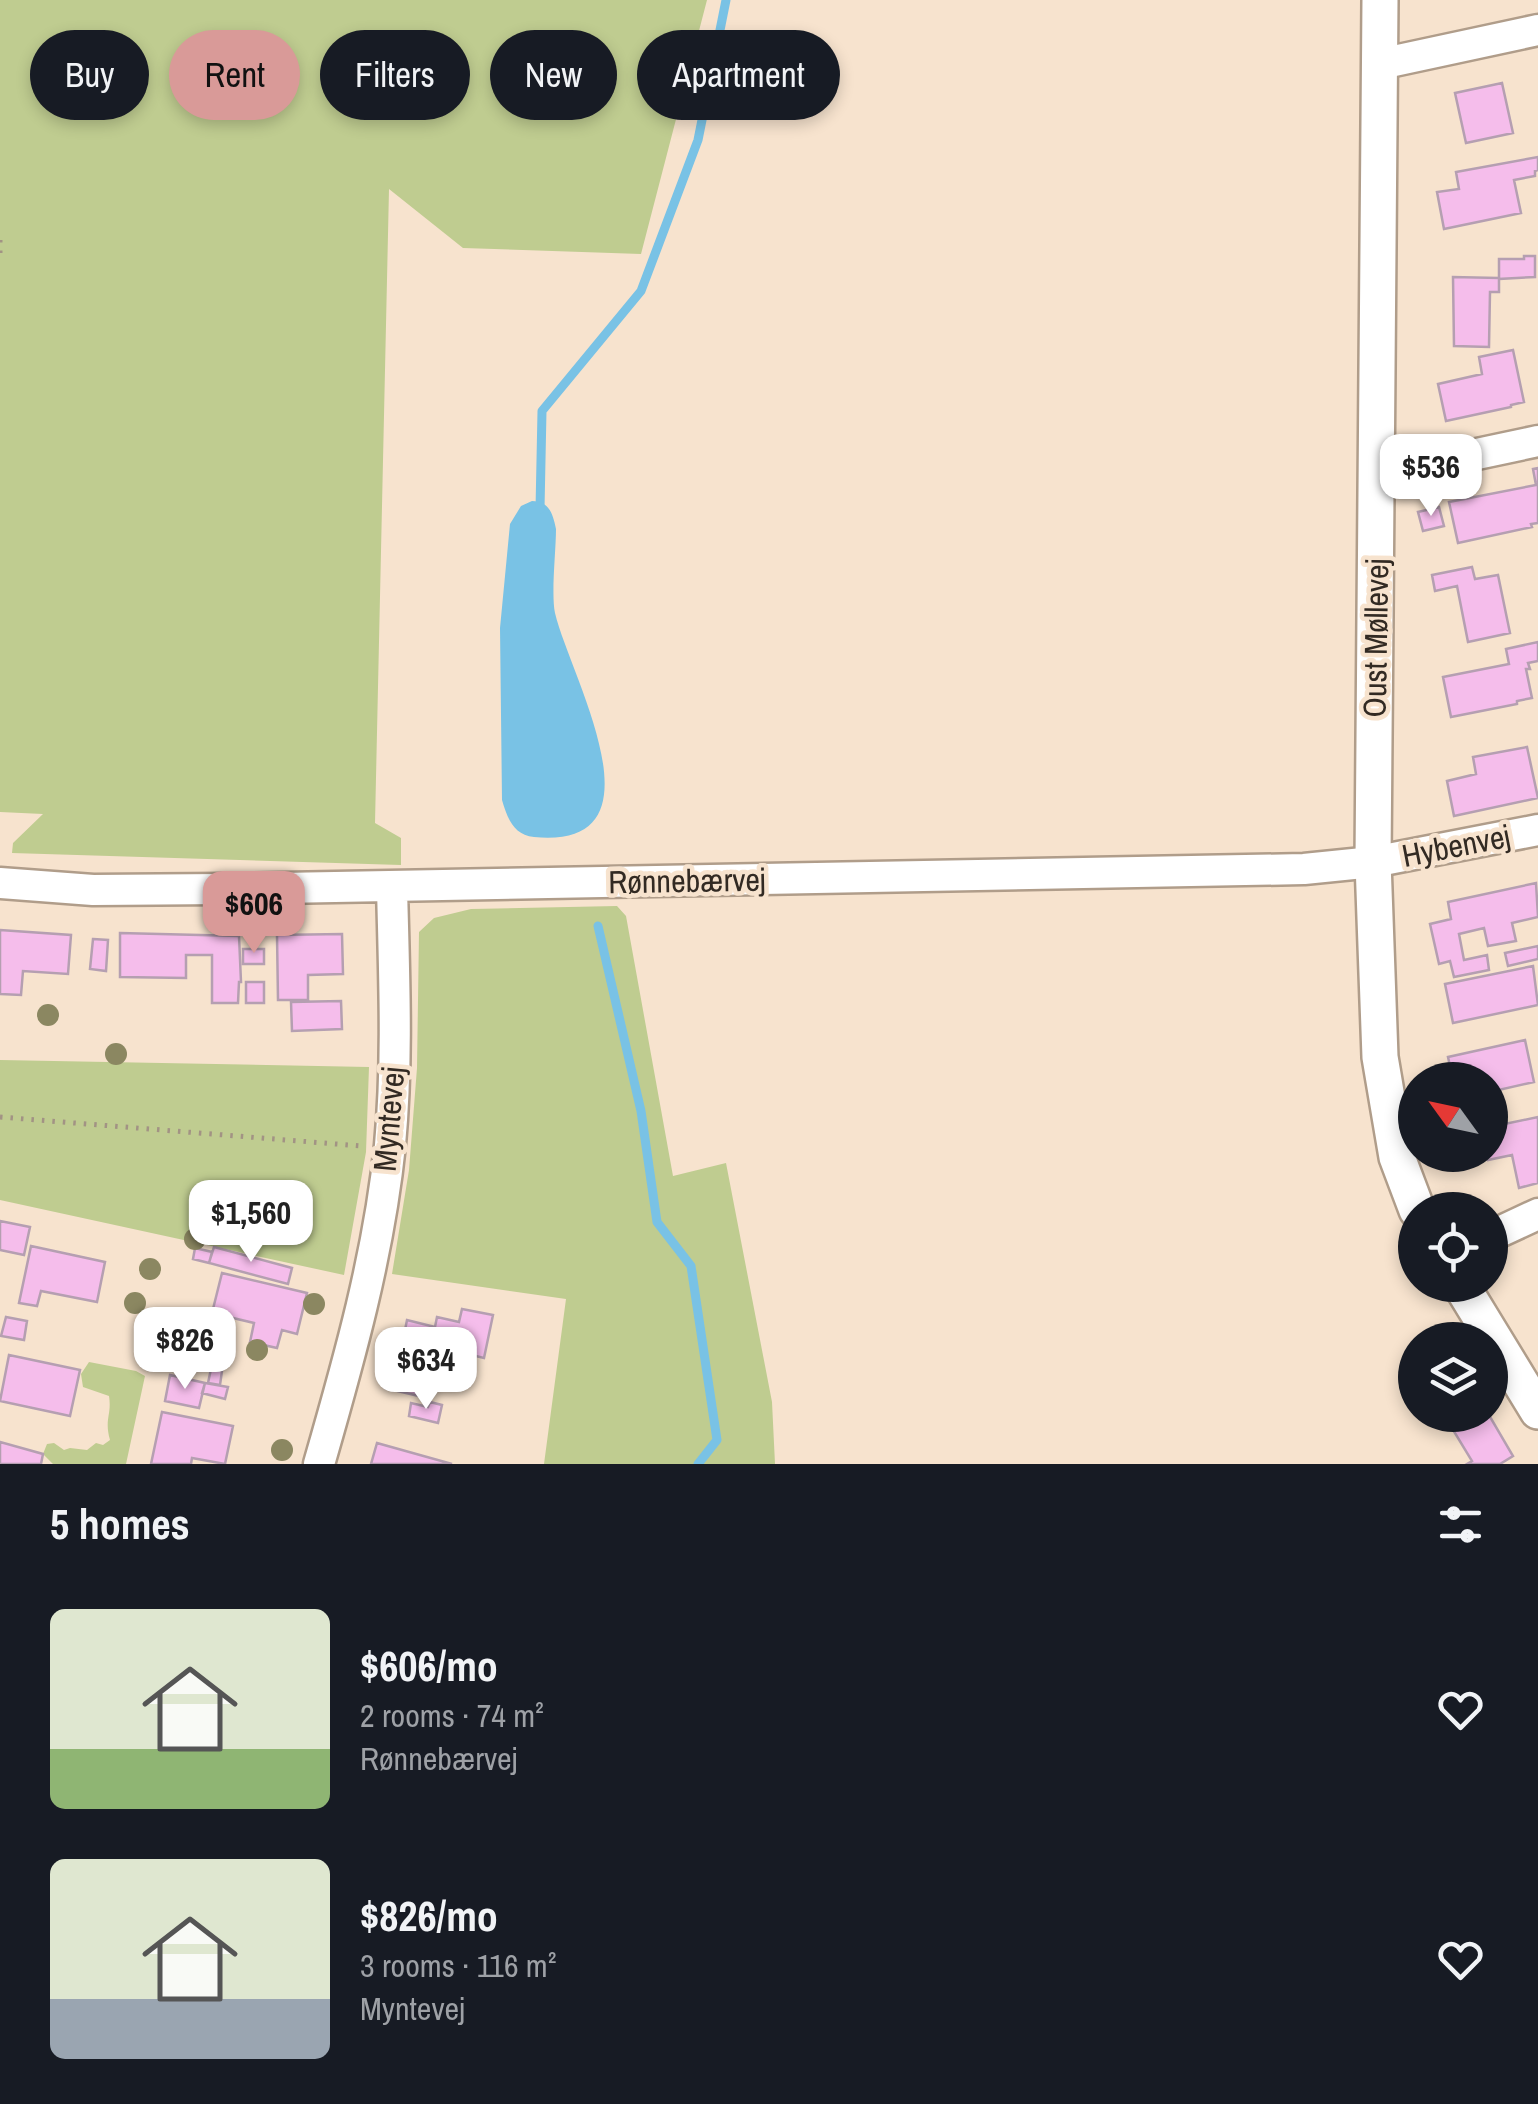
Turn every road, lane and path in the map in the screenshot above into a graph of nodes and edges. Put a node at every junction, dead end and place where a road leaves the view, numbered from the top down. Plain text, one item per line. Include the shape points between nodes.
1 (1380, 0) edge
2 (1538, 30) edge
3 (1380, 64) junction
4 (0, 240) edge
5 (0, 260) edge
6 (1538, 441) edge
7 (1378, 475) junction
8 (1538, 830) edge
9 (1373, 862) junction
10 (0, 883) edge
11 (392, 887) junction
12 (0, 1117) edge
13 (389, 1149) junction
14 (1410, 1192) edge
15 (1538, 1214) edge
16 (1508, 1228) edge
17 (1471, 1302) edge
18 (1538, 1412) edge
19 (319, 1464) edge

1 - 3 street, Oust Møllevej
2 - 3 street
3 - 7 street, Oust Møllevej
4 - 5 path
6 - 7 street
7 - 9 street, Oust Møllevej
8 - 9 street, Hybenvej
9 - 11 street, Rønnebærvej via 1304,869
9 - 14 street, Oust Møllevej via 1380,1057 1397,1157
10 - 11 street, Rønnebærvej via 93,890
11 - 13 street, Myntevej via 396,1061
12 - 13 path
13 - 19 street, Myntevej via 366,1292
15 - 16 street
17 - 18 street

